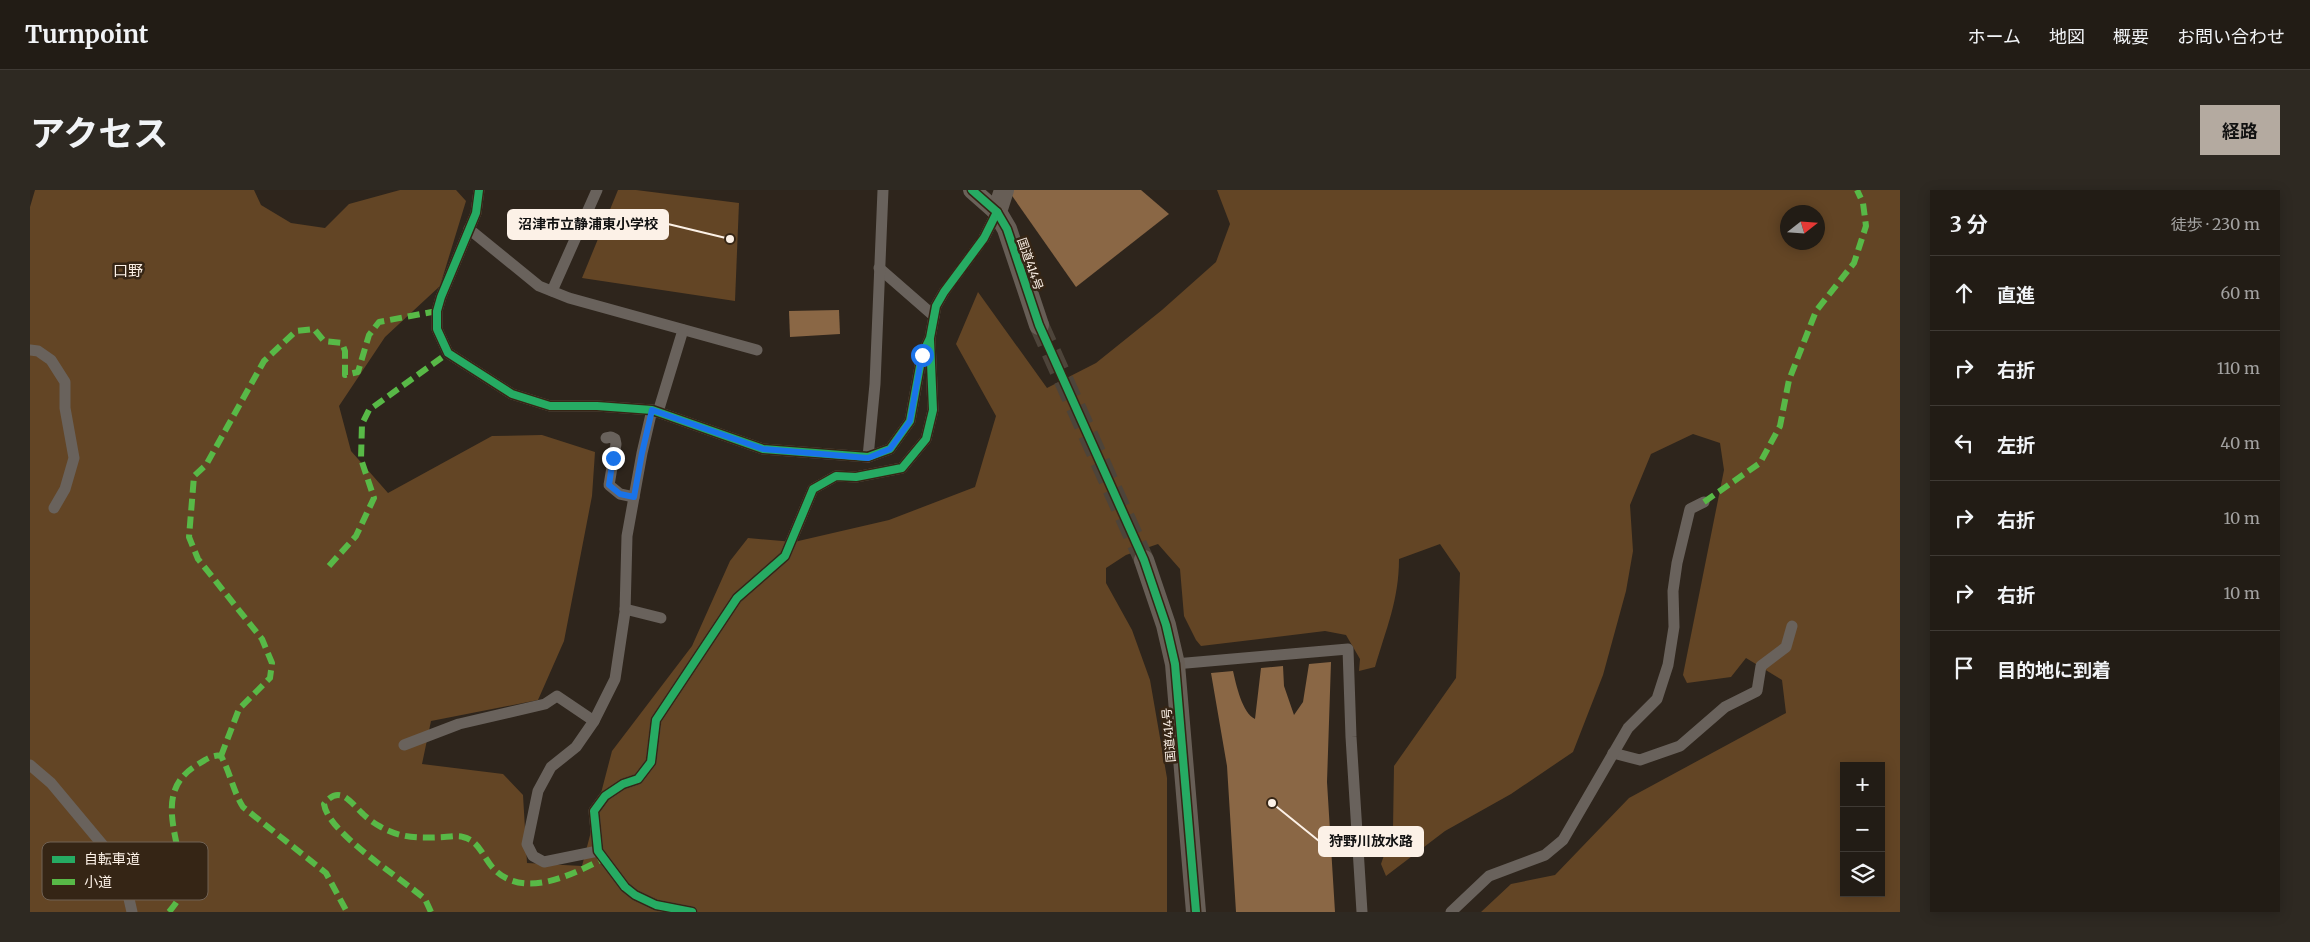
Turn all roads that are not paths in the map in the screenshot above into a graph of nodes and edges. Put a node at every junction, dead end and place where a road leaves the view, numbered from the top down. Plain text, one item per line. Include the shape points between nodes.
1 (479, 190) edge
2 (597, 190) edge
3 (883, 190) edge
4 (972, 190) edge
5 (1001, 199) edge
6 (469, 229) junction
7 (984, 238) tunnel mouth
8 (879, 268) junction
9 (552, 291) junction
10 (944, 292) tunnel mouth
11 (934, 316) junction
12 (1039, 324) tunnel mouth
13 (683, 330) junction
14 (930, 338) junction
15 (30, 350) edge
16 (757, 350) dead end
17 (655, 411) junction
18 (606, 438) dead end
19 (868, 458) junction
20 (634, 497) junction
21 (1704, 502) dead end
22 (54, 508) dead end
23 (1144, 560) tunnel mouth
24 (625, 610) junction
25 (661, 618) dead end
26 (1792, 626) dead end
27 (1175, 664) junction
28 (594, 721) junction
29 (404, 745) dead end
30 (1613, 753) junction
31 (30, 765) edge
32 (100, 842) edge
33 (598, 851) junction
34 (692, 912) edge
35 (1196, 912) edge
36 (1362, 912) edge
37 (1451, 912) edge

1 - 6 street via 476,213
2 - 9 street
3 - 8 street
4 - 5 main road
5 - 7 street
5 - 12 highway, 国道414号 via 1007,229
6 - 9 street via 539,286
6 - 17 street via 437,312 437,329 448,353 512,394 550,406
8 - 11 street
8 - 19 street via 875,384
9 - 13 street
10 - 11 street
11 - 14 street
13 - 16 street
13 - 17 street
14 - 19 street via 922,355 910,421 890,449
14 - 33 street via 933,410 926,439 902,468 856,477 836,476 813,489 785,556 736,598 656,720 651,762 638,780 623,784 605,796 594,811
15 - 22 street via 38,351 51,360 65,382 65,408 74,458 65,489
17 - 19 street via 763,449
17 - 20 street via 642,453
18 - 20 street via 612,437 616,444 609,485 620,494
20 - 24 street via 627,536
21 - 30 street via 1690,509 1679,554 1673,590 1674,627 1668,665 1657,699 1628,728
23 - 27 highway, 国道414号 via 1166,625
24 - 25 street
24 - 28 street via 615,679
26 - 30 street via 1786,647 1761,666 1757,691 1725,707 1680,746 1640,760
27 - 35 highway, 国道414号
27 - 36 street via 1348,649
28 - 29 street via 557,696 545,704 459,724 417,746
28 - 33 street via 576,747 550,767 538,791 527,844 532,856 544,862
30 - 37 street via 1563,840 1545,855 1489,876
31 - 32 street via 51,783
33 - 34 street via 614,874 635,895 656,905

